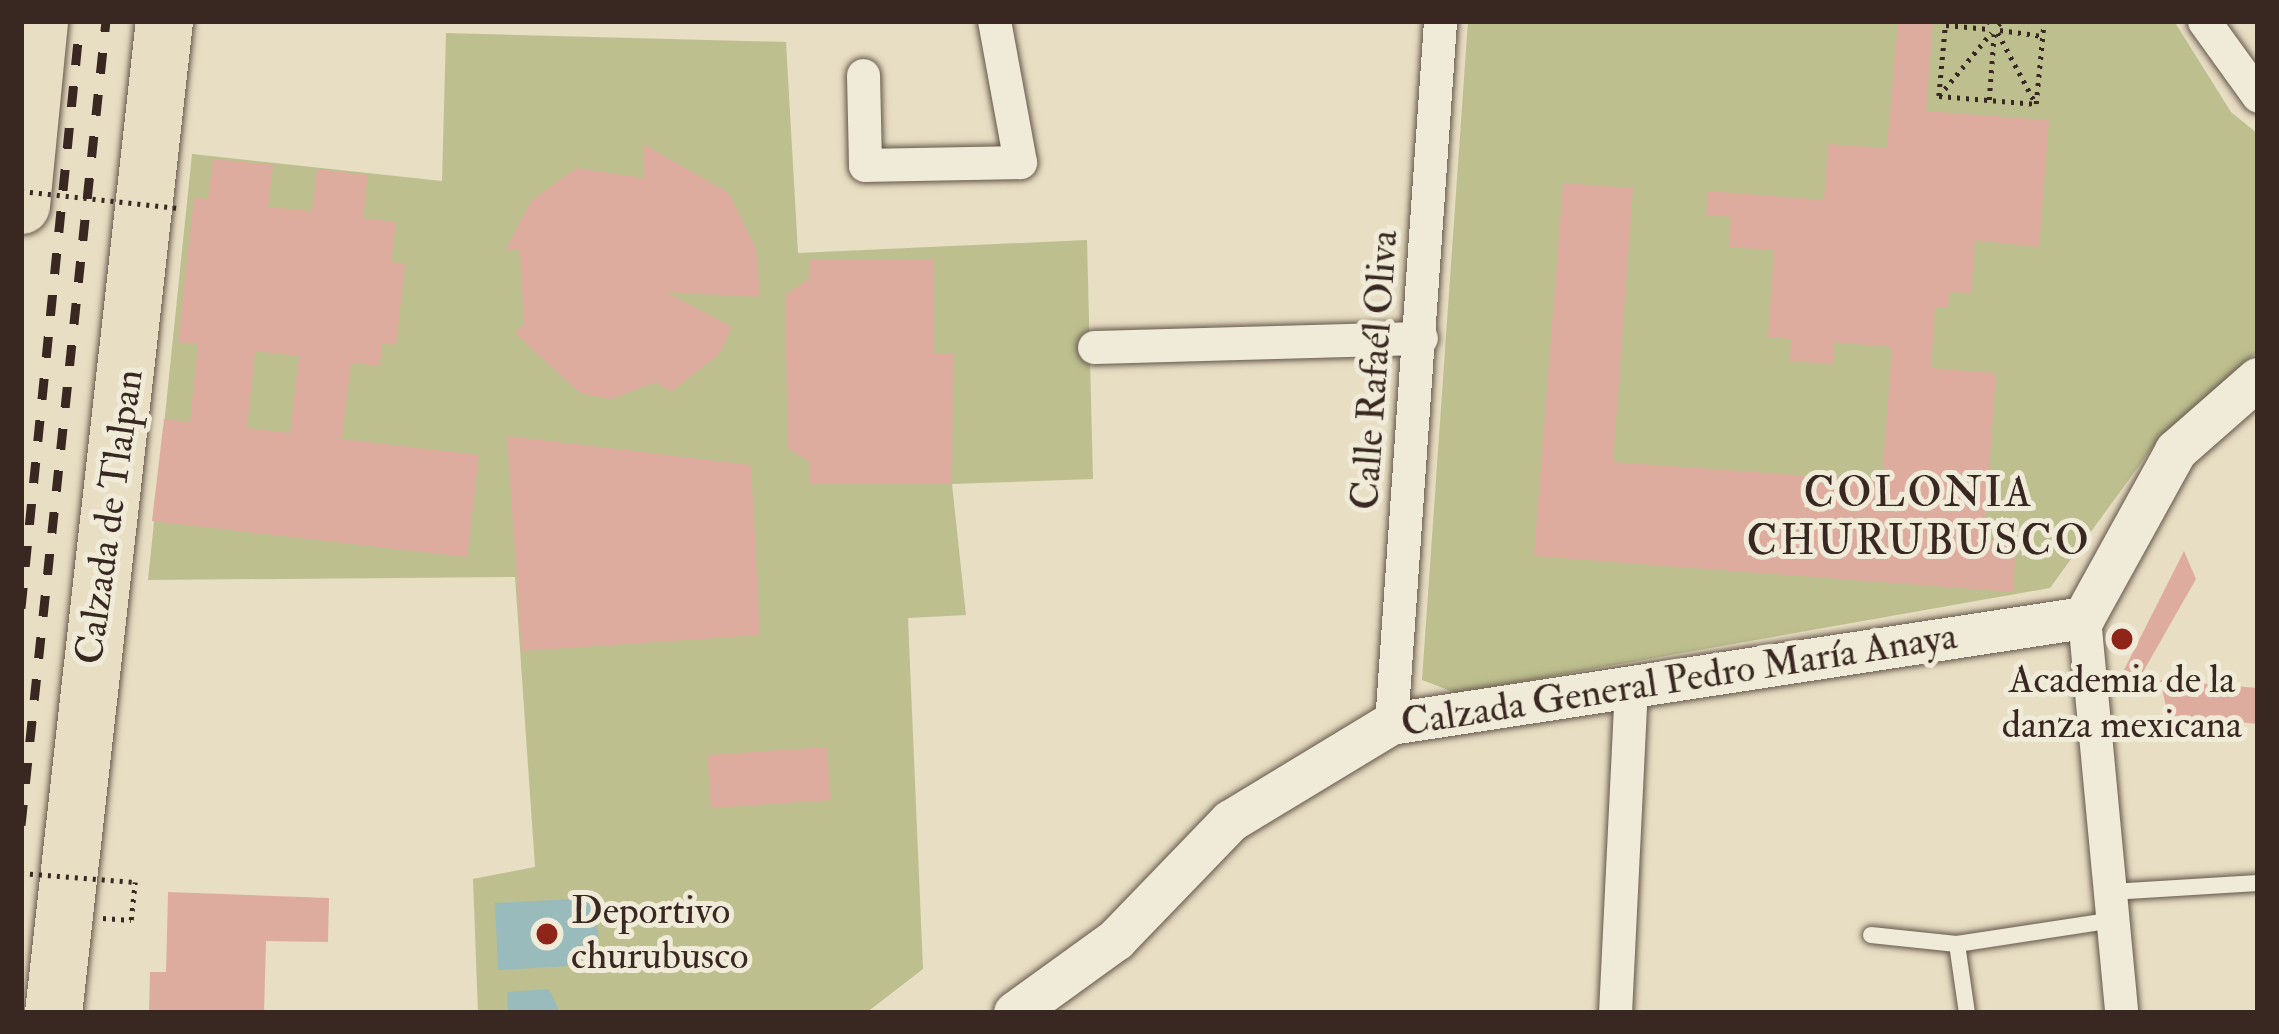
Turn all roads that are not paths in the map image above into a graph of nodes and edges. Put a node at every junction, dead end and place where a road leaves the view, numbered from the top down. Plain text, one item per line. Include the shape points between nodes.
1 (39, 21) edge
2 (164, 21) edge
3 (994, 21) edge
4 (1440, 21) edge
5 (2204, 21) edge
6 (863, 75) dead end
7 (2258, 96) edge
8 (21, 205) edge
9 (1421, 338) junction
10 (1094, 347) dead end
11 (2258, 379) edge
12 (2084, 618) junction
13 (1630, 685) junction
14 (1391, 724) junction
15 (2258, 883) edge
16 (2113, 906) junction
17 (1871, 935) dead end
18 (1957, 944) junction
19 (53, 1013) edge
20 (1015, 1013) edge
21 (1615, 1013) edge
22 (1967, 1013) edge
23 (2122, 1013) edge

1 - 8 highway
2 - 19 highway, Calzada de Tlalpan
3 - 6 street via 1020,162 865,165
4 - 9 street, Calle Rafaél Oliva
5 - 7 street
9 - 10 street
9 - 14 street, Calle Rafaél Oliva
11 - 12 street via 2176,452
12 - 13 street, Calzada General Pedro María Anaya
12 - 16 street
13 - 14 street, Calzada General Pedro María Anaya
13 - 21 street
14 - 20 street, Calzada General Pedro María Anaya via 1232,821 1116,940
15 - 16 lane
16 - 18 lane
16 - 23 street
17 - 18 lane
18 - 22 lane

